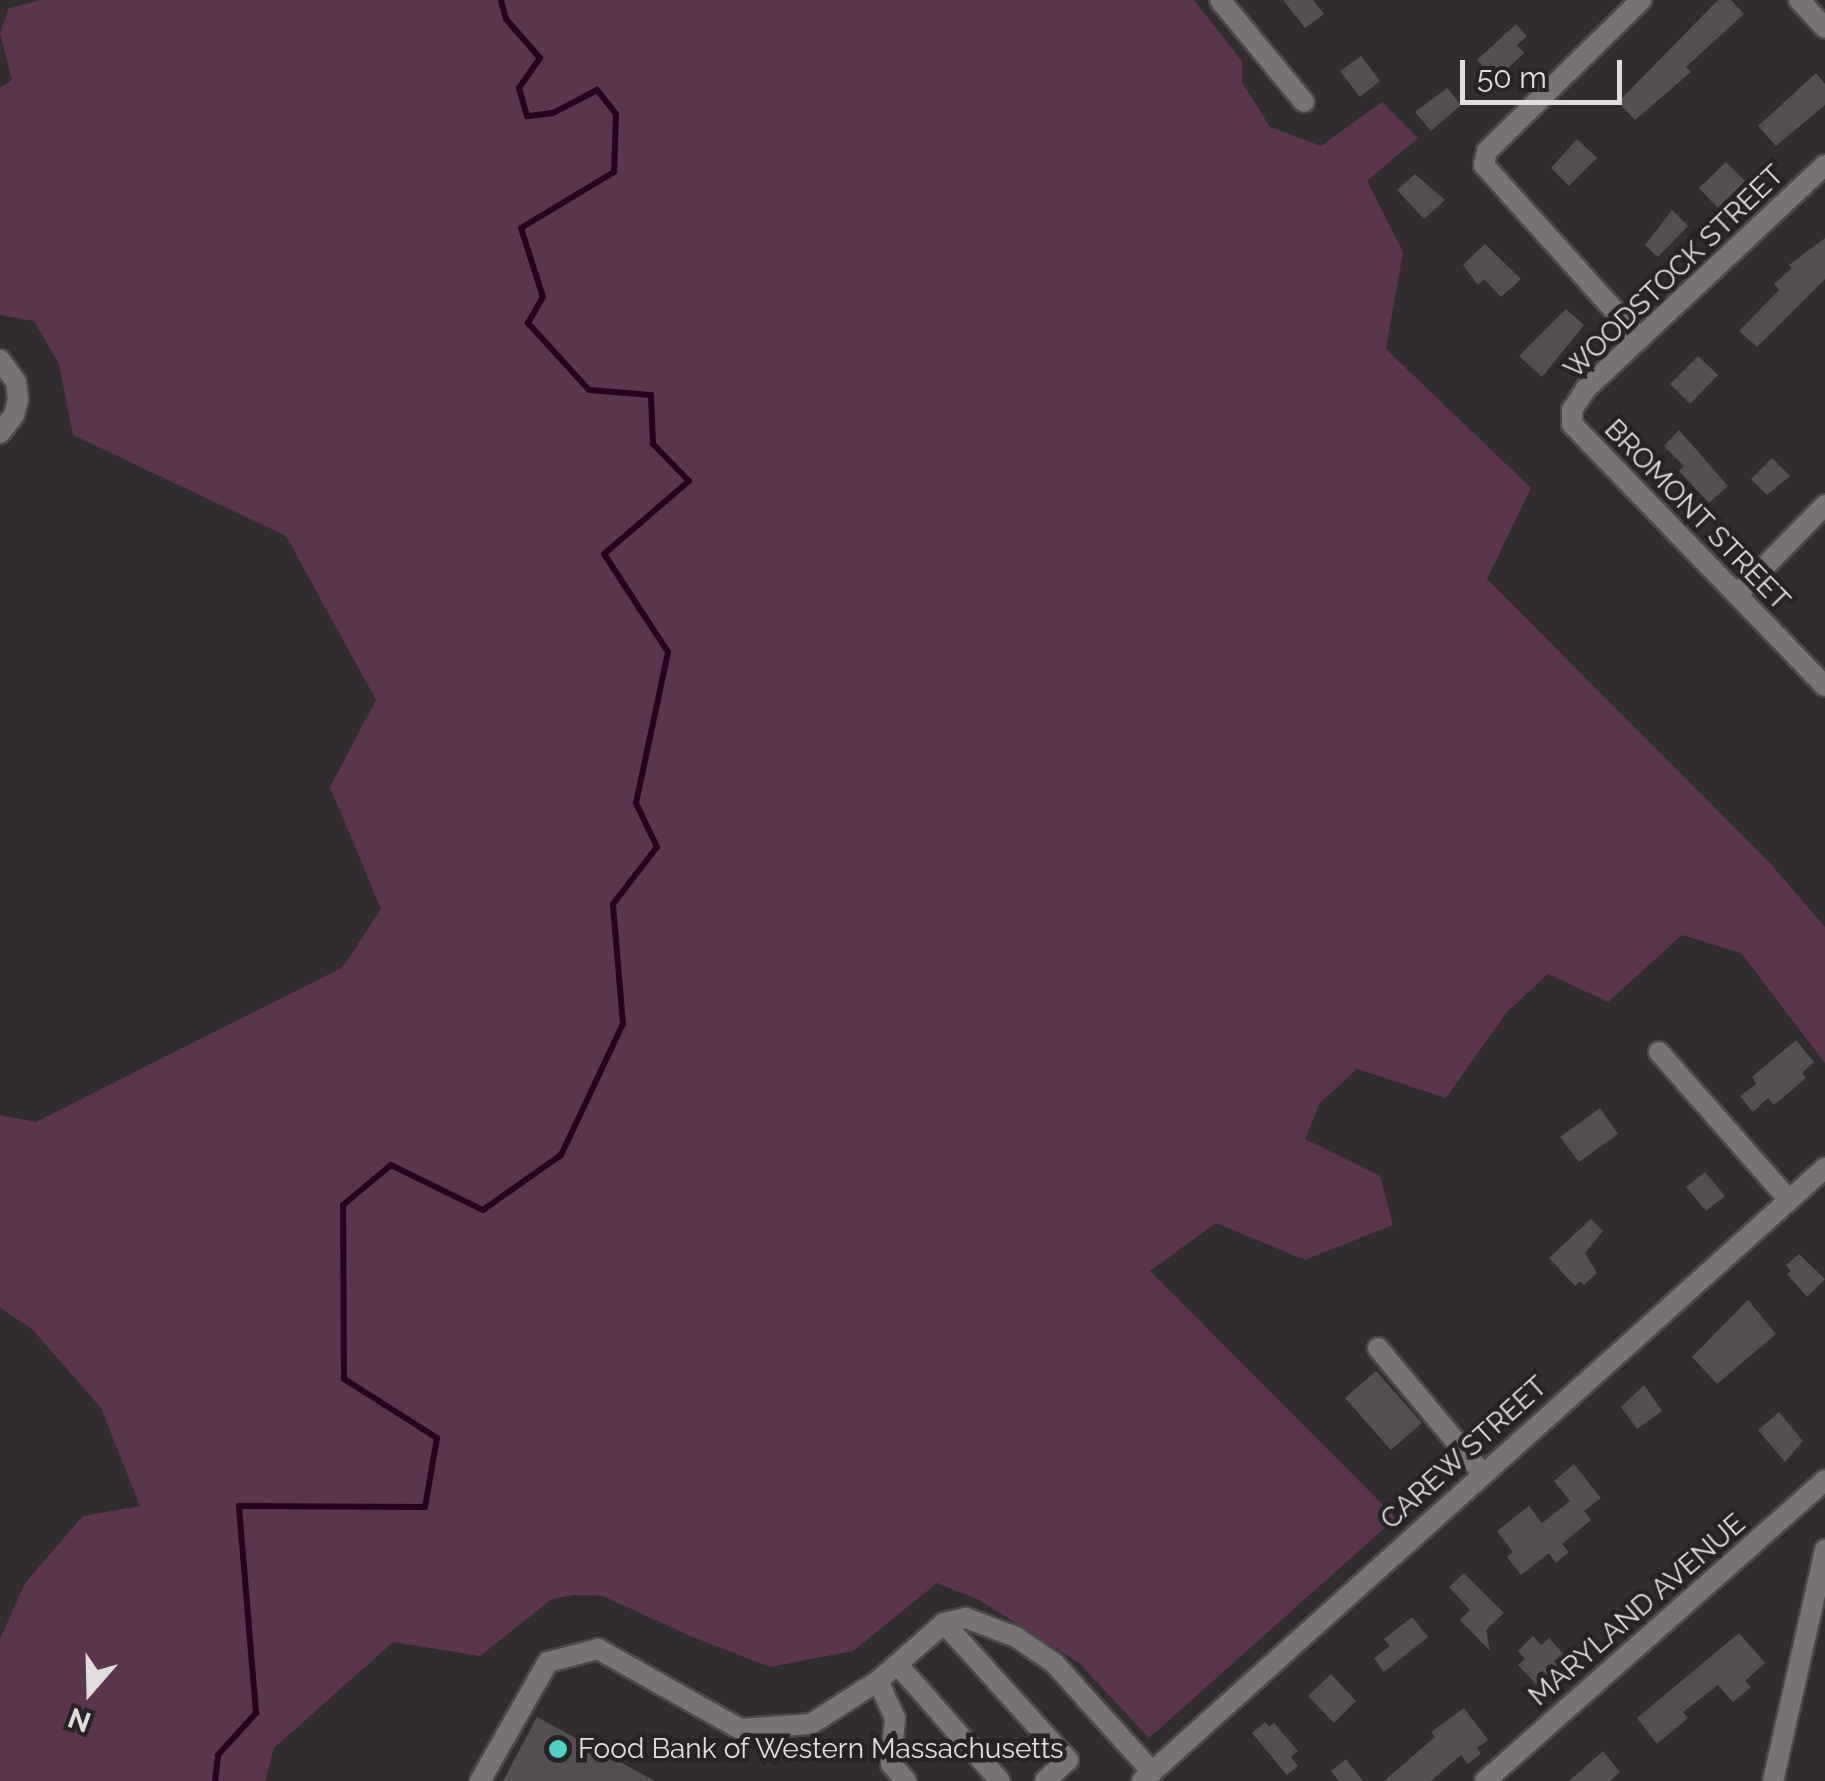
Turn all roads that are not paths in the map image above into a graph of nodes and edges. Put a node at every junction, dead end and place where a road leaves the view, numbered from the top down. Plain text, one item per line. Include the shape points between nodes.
1 (1220, 0) edge
2 (1642, 0) edge
3 (1799, 0) edge
4 (1825, 28) edge
5 (1304, 102) dead end
6 (1825, 165) edge
7 (1640, 338) junction
8 (0, 360) edge
9 (1572, 424) joint
10 (0, 433) edge
11 (1825, 505) edge
12 (1737, 595) junction
13 (1825, 686) edge
14 (1659, 1052) dead end
15 (1825, 1168) edge
16 (1788, 1200) junction
17 (1378, 1348) dead end
18 (1482, 1473) junction
19 (1824, 1483) edge
20 (1825, 1550) edge
21 (944, 1624) junction
22 (898, 1664) junction
23 (878, 1681) junction
24 (1146, 1776) edge
25 (480, 1781) edge
26 (906, 1781) edge
27 (1000, 1781) edge
28 (1045, 1781) edge
29 (1485, 1781) edge
30 (1773, 1781) edge

1 - 5 street
2 - 7 street via 1487,152 1484,166
3 - 4 street
6 - 7 street, WOODSTOCK STREET
7 - 9 street, WOODSTOCK STREET via 1586,389 1572,410
8 - 10 street via 16,382 18,399
9 - 12 street, BROMONT STREET
11 - 12 street
12 - 13 street, BROMONT STREET
14 - 16 street
15 - 16 street, CAREW STREET
16 - 18 street, CAREW STREET
17 - 18 street
18 - 24 street, CAREW STREET
19 - 29 street, MARYLAND AVENUE
20 - 30 street
21 - 22 street
21 - 24 street via 966,1618 1016,1637 1054,1663
21 - 28 street via 1068,1760
22 - 23 street
22 - 27 street
23 - 25 street via 812,1724 740,1729 598,1648 548,1662
23 - 26 street via 896,1718 891,1764

